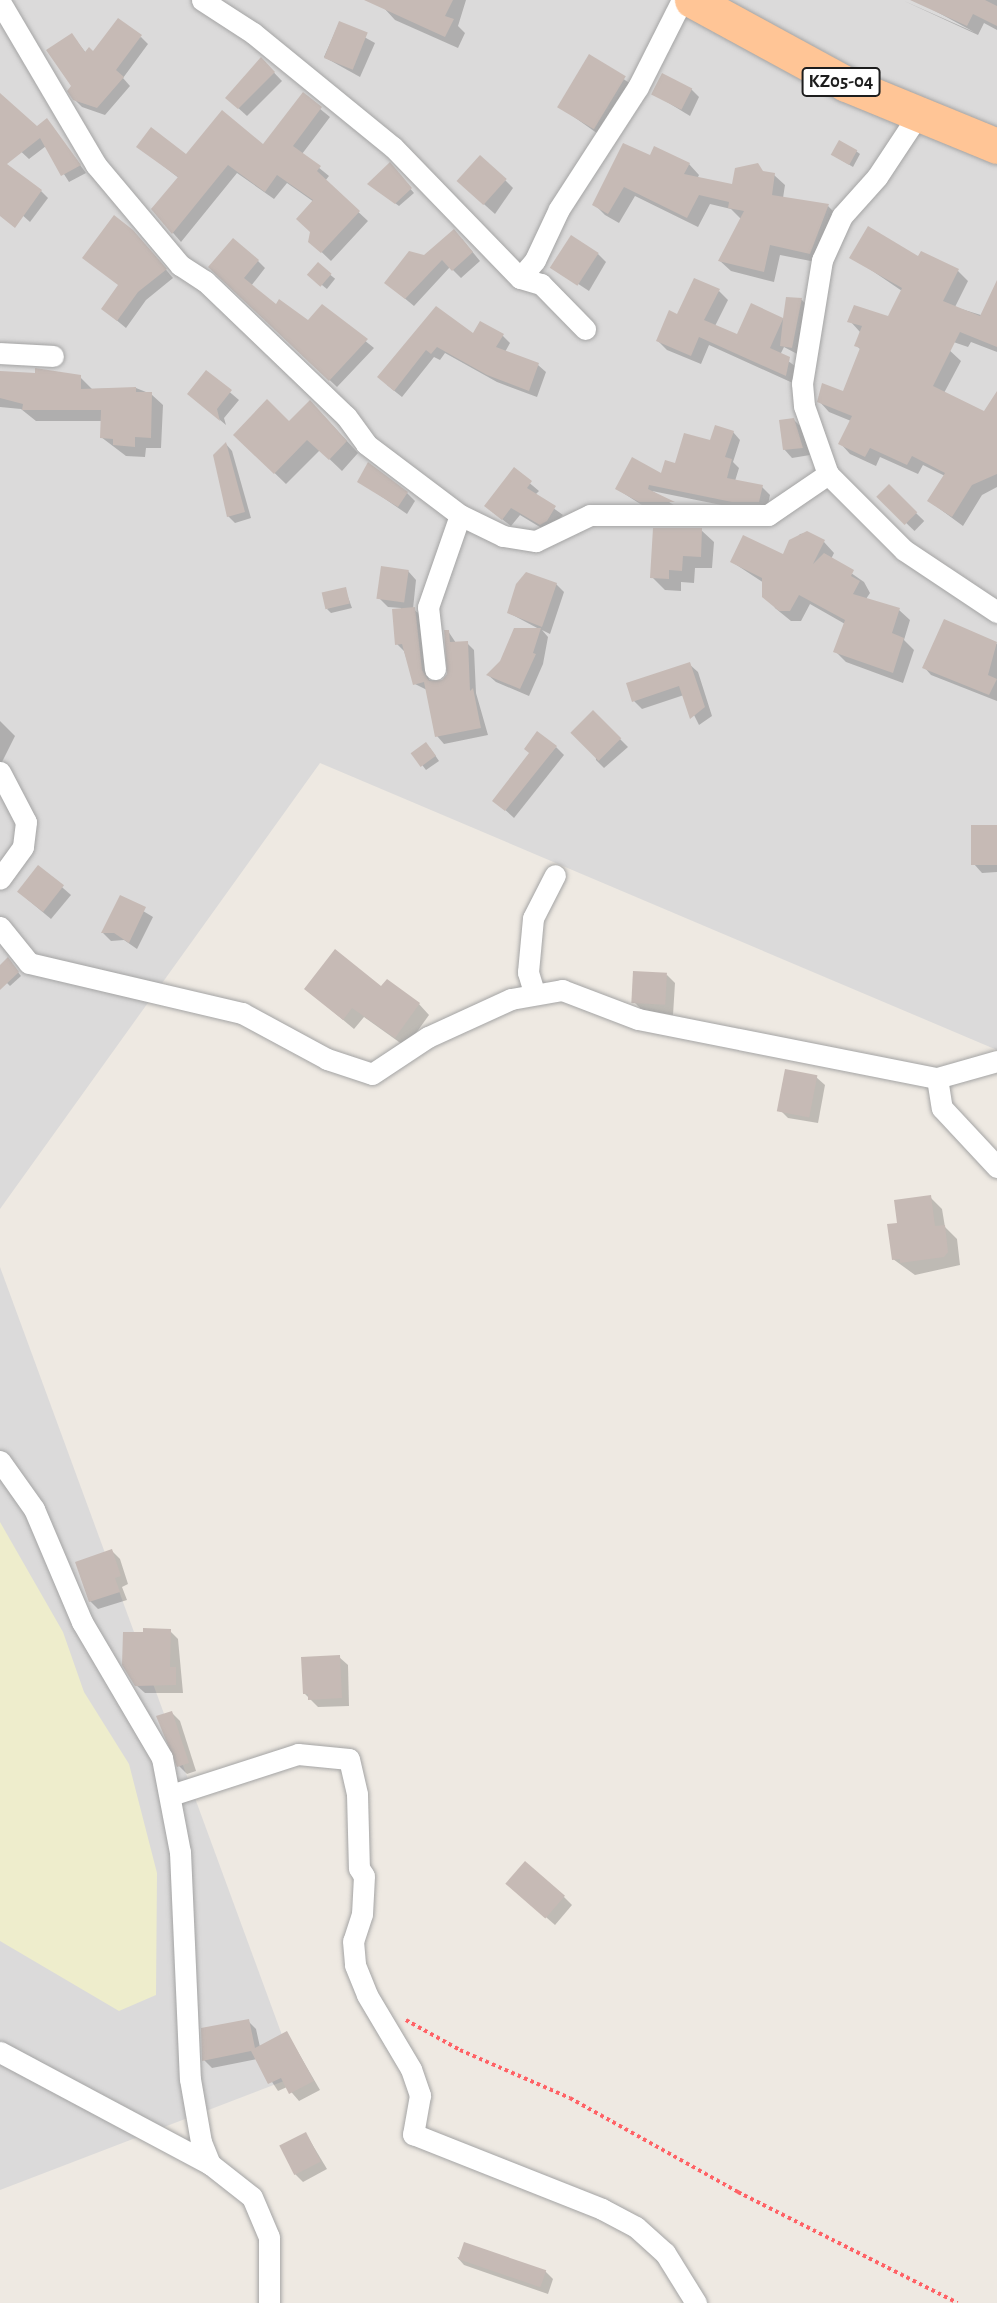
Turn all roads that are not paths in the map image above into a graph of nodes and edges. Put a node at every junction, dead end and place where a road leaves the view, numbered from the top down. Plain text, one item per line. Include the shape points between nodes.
1 (202, 0) edge
2 (682, 0) edge
3 (692, 0) edge
4 (0, 2) edge
5 (918, 115) junction
6 (997, 146) edge
7 (520, 278) junction
8 (585, 329) dead end
9 (0, 353) edge
10 (53, 356) dead end
11 (828, 474) junction
12 (460, 515) junction
13 (997, 612) edge
14 (435, 669) dead end
15 (0, 772) edge
16 (555, 875) dead end
17 (0, 879) edge
18 (0, 927) edge
19 (534, 992) junction
20 (997, 1062) edge
21 (937, 1078) junction
22 (997, 1167) edge
23 (0, 1461) edge
24 (171, 1795) junction
25 (0, 2052) edge
26 (210, 2164) junction
27 (269, 2303) edge
28 (696, 2303) edge

1 - 7 street via 253,33 393,147
2 - 7 street via 638,87
3 - 5 main road, KZ05-04 via 845,84
4 - 12 street via 96,165 180,265 205,281 346,416 366,444
5 - 6 main road, KZ05-04
5 - 11 street via 877,177 842,216 822,260 802,383 809,429
7 - 8 street via 541,284
9 - 10 street
11 - 12 street via 768,515 590,515 536,541 503,536
11 - 13 street via 904,550
12 - 14 street via 428,607
15 - 17 street via 26,822 23,847
16 - 19 street via 533,918 528,972
18 - 19 street via 29,963 242,1013 327,1059 372,1073 428,1037
19 - 21 street via 562,990 638,1018
20 - 21 street
21 - 22 street via 942,1108
23 - 24 street via 34,1509 82,1622 150,1734
24 - 26 street via 186,1925 190,2079 201,2143
24 - 28 street via 298,1754 349,1759 357,1794 359,1868 364,1876 362,1914 353,1941 355,1965 404,2052 420,2095 413,2134 602,2209 636,2227 665,2253
25 - 26 street
26 - 27 street via 253,2197 260,2209 269,2237

